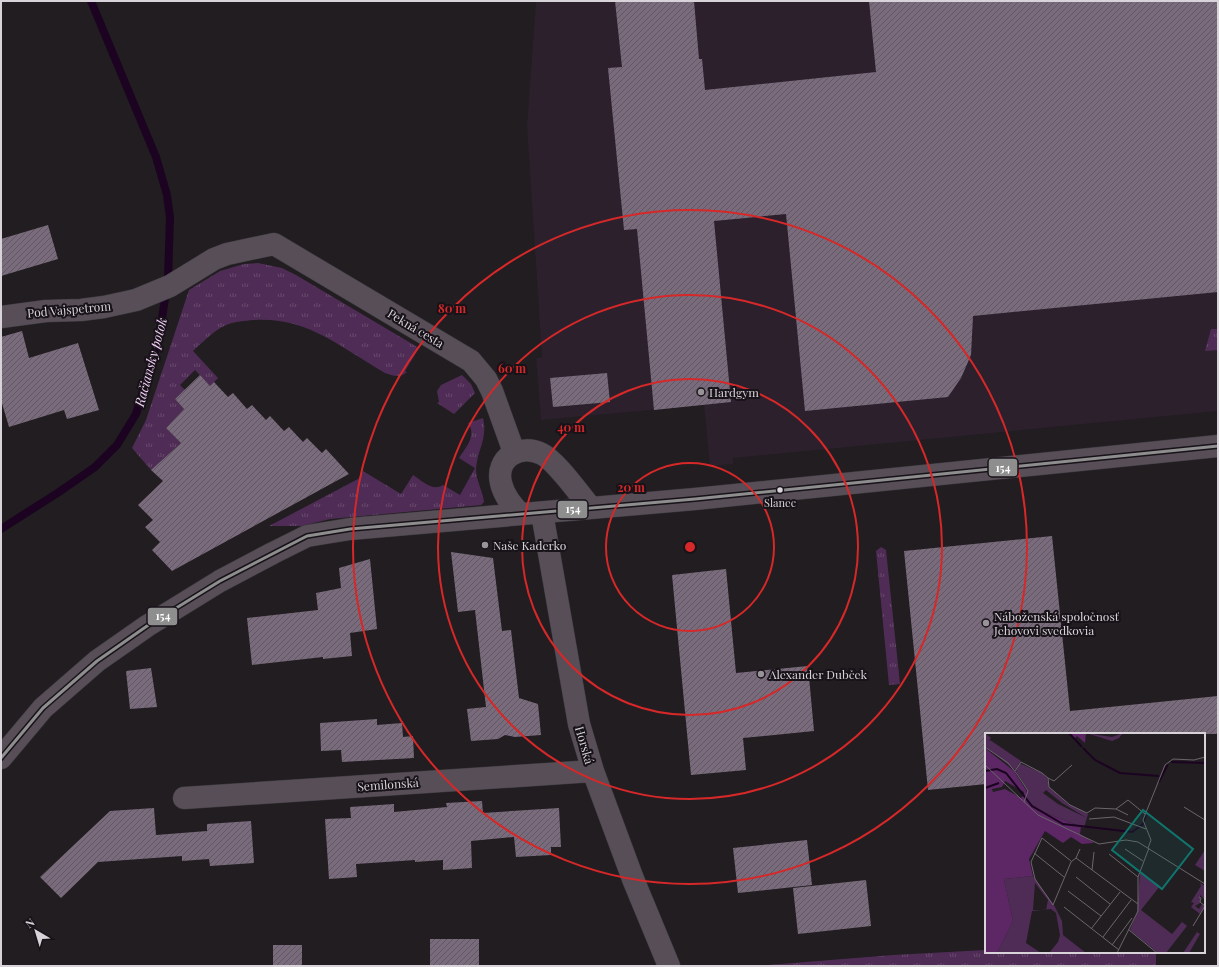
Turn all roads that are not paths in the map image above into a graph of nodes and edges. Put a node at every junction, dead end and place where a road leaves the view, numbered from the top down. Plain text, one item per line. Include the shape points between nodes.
1 (274, 244) joint
2 (1, 317) edge
3 (1218, 446) edge
4 (514, 452) junction
5 (591, 508) junction
6 (542, 513) junction
7 (520, 514) junction
8 (1, 758) edge
9 (593, 771) junction
10 (184, 798) dead end
11 (669, 966) edge

1 - 2 street, Pod Vajspetrom via 214,259 170,286 142,298 96,308
1 - 4 street, Pekná cesta via 471,361 489,385
3 - 5 street
4 - 5 street via 529,450 543,455 553,463
4 - 7 street via 504,463 500,476 503,490
5 - 6 street
6 - 7 street
6 - 9 street, Horská via 579,724
7 - 8 street via 350,529 307,536 220,581 147,626 97,661 43,708
9 - 10 street, Semilonská
9 - 11 street, Horská

